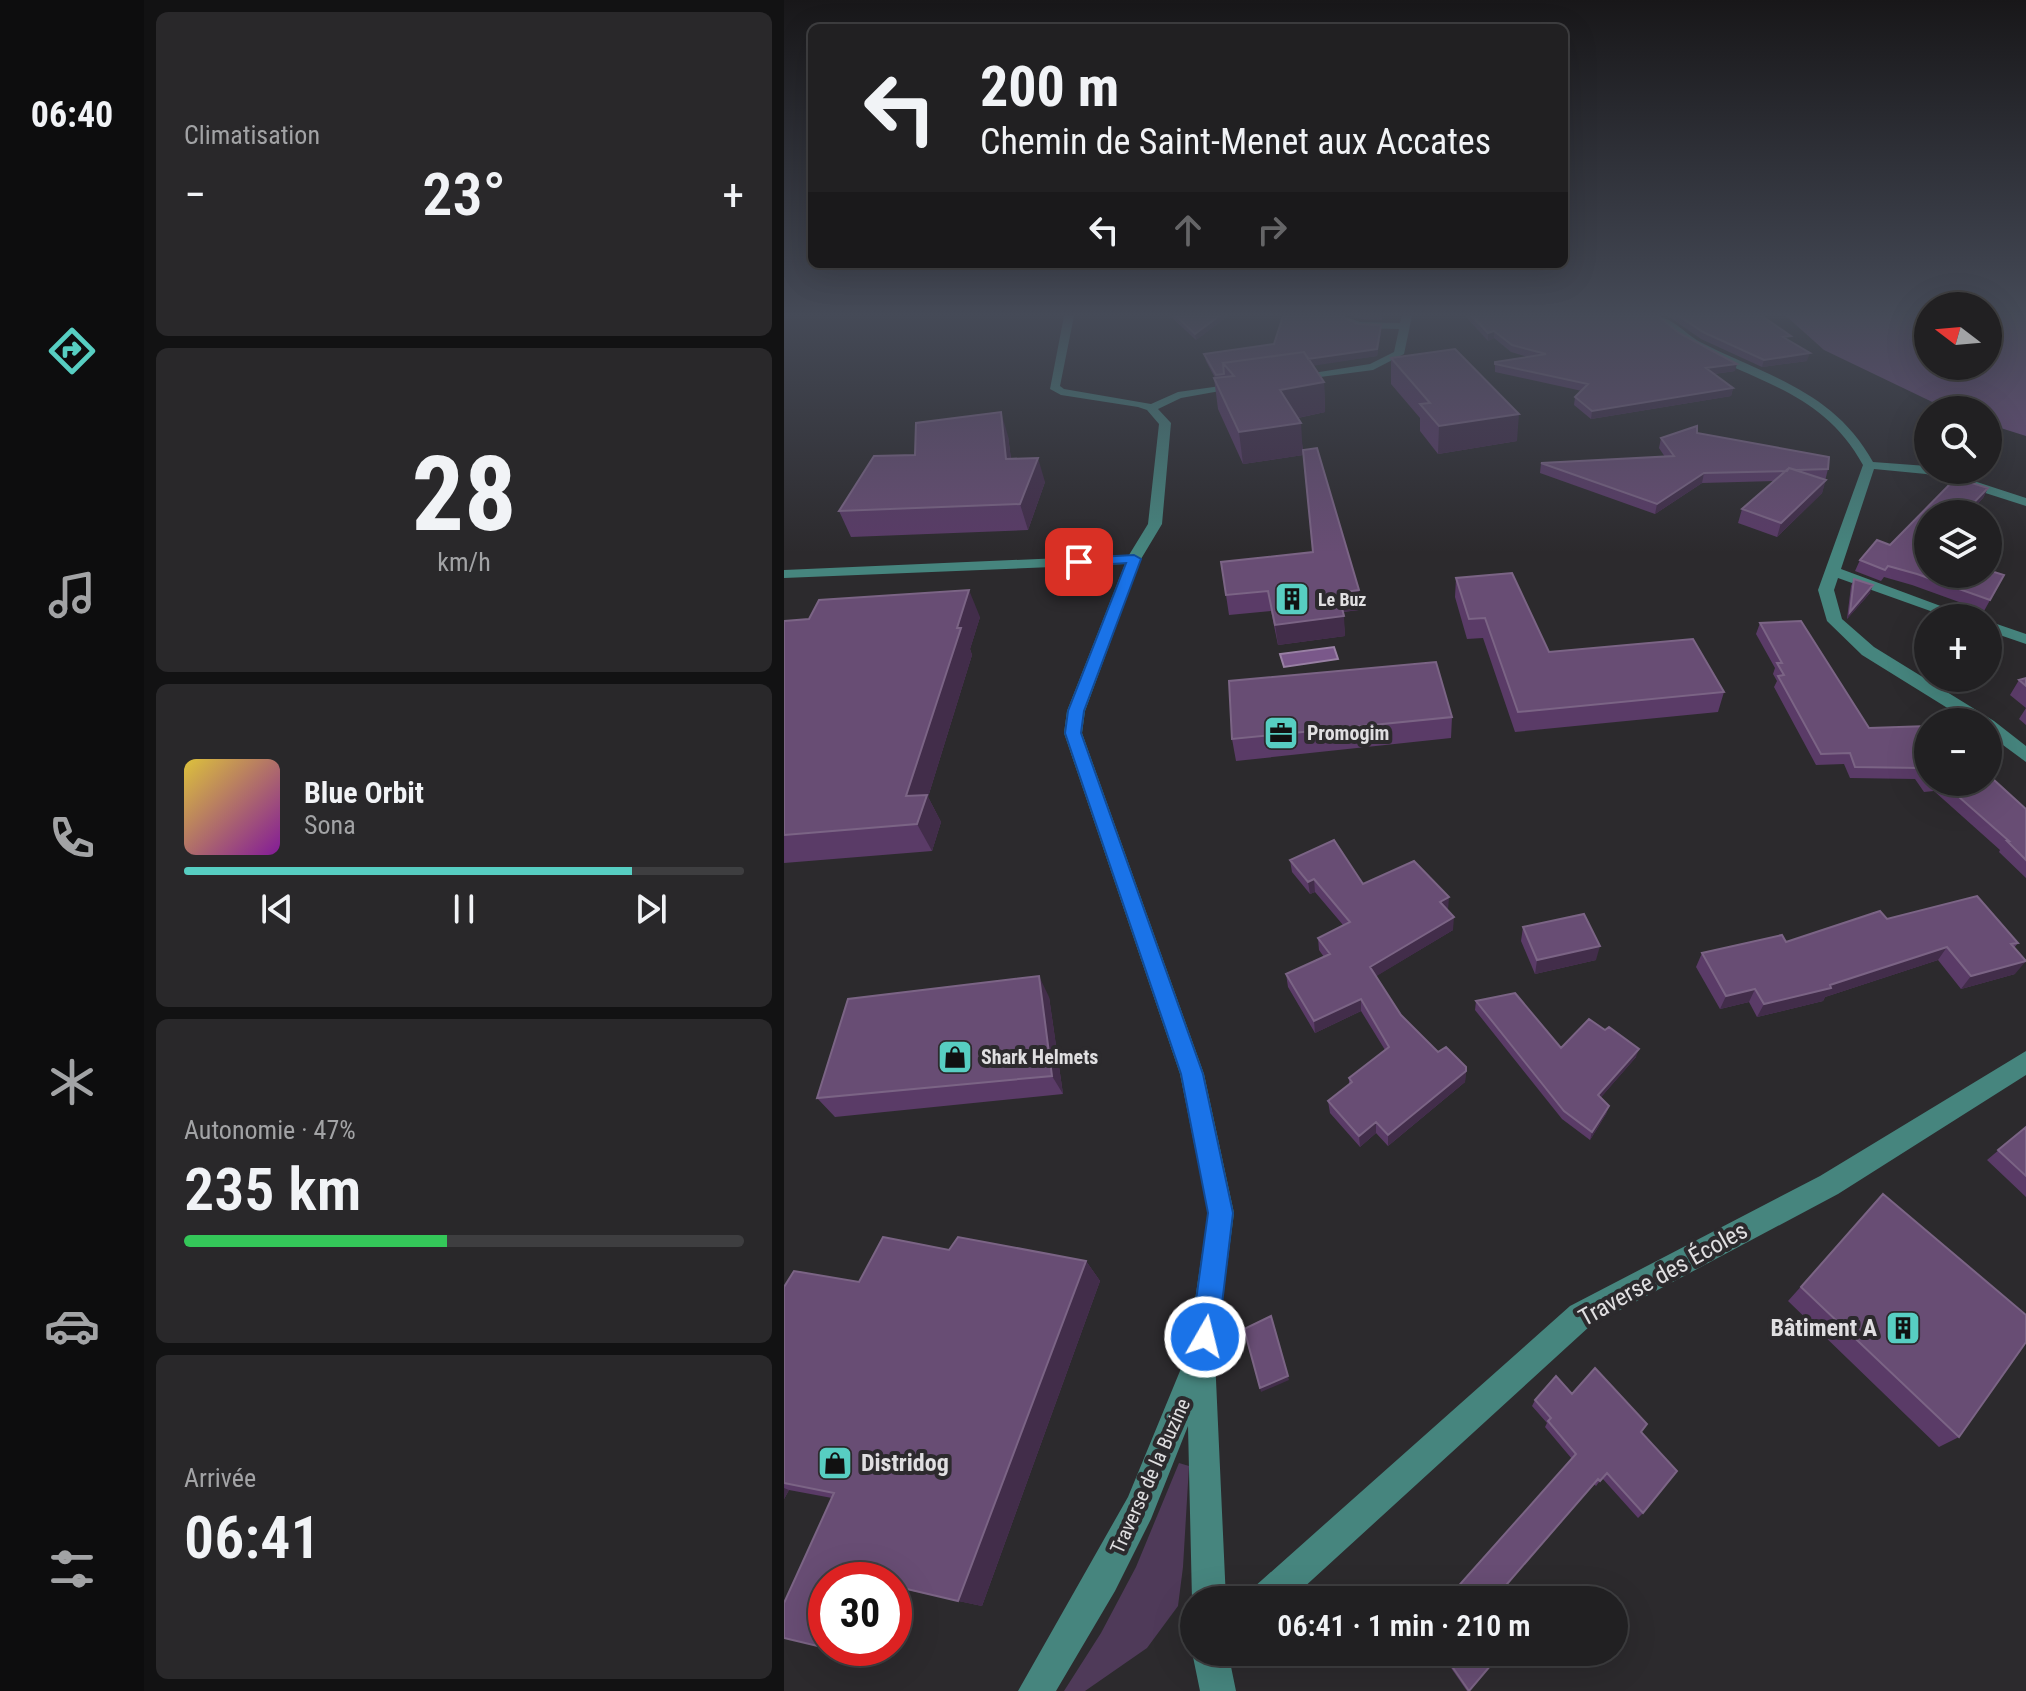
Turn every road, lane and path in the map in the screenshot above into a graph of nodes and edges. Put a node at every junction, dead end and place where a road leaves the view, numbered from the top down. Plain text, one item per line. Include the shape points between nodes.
1 (1084, 395) edge
2 (1185, 395) edge
3 (1801, 395) edge
4 (1151, 408) junction
5 (1869, 465) junction
6 (2026, 502) edge
7 (1134, 559) junction
8 (1832, 571) junction
9 (784, 574) edge
10 (1925, 604) edge
11 (2002, 631) edge
12 (2026, 639) edge
13 (1960, 708) edge
14 (2002, 737) edge
15 (2026, 756) edge
16 (2026, 1062) edge
17 (1202, 1354) junction
18 (1209, 1586) edge
19 (1281, 1586) edge
20 (1213, 1666) edge
21 (1036, 1691) edge
22 (1218, 1691) edge

1 - 4 street
2 - 4 street
3 - 5 street via 1856,438
4 - 7 street, Traverse de la Buzine via 1165,423 1161,485 1155,524
5 - 6 street via 1927,470
5 - 8 street
7 - 9 street
7 - 17 street, Traverse de la Buzine via 1076,711 1073,733 1192,1074 1221,1213
8 - 10 street
8 - 13 street via 1826,590 1835,621 1868,651
11 - 12 street
14 - 15 street
16 - 19 street, Traverse des Écoles via 1829,1185 1580,1316
17 - 18 street
17 - 21 street, Traverse de la Buzine via 1140,1508
20 - 22 street

